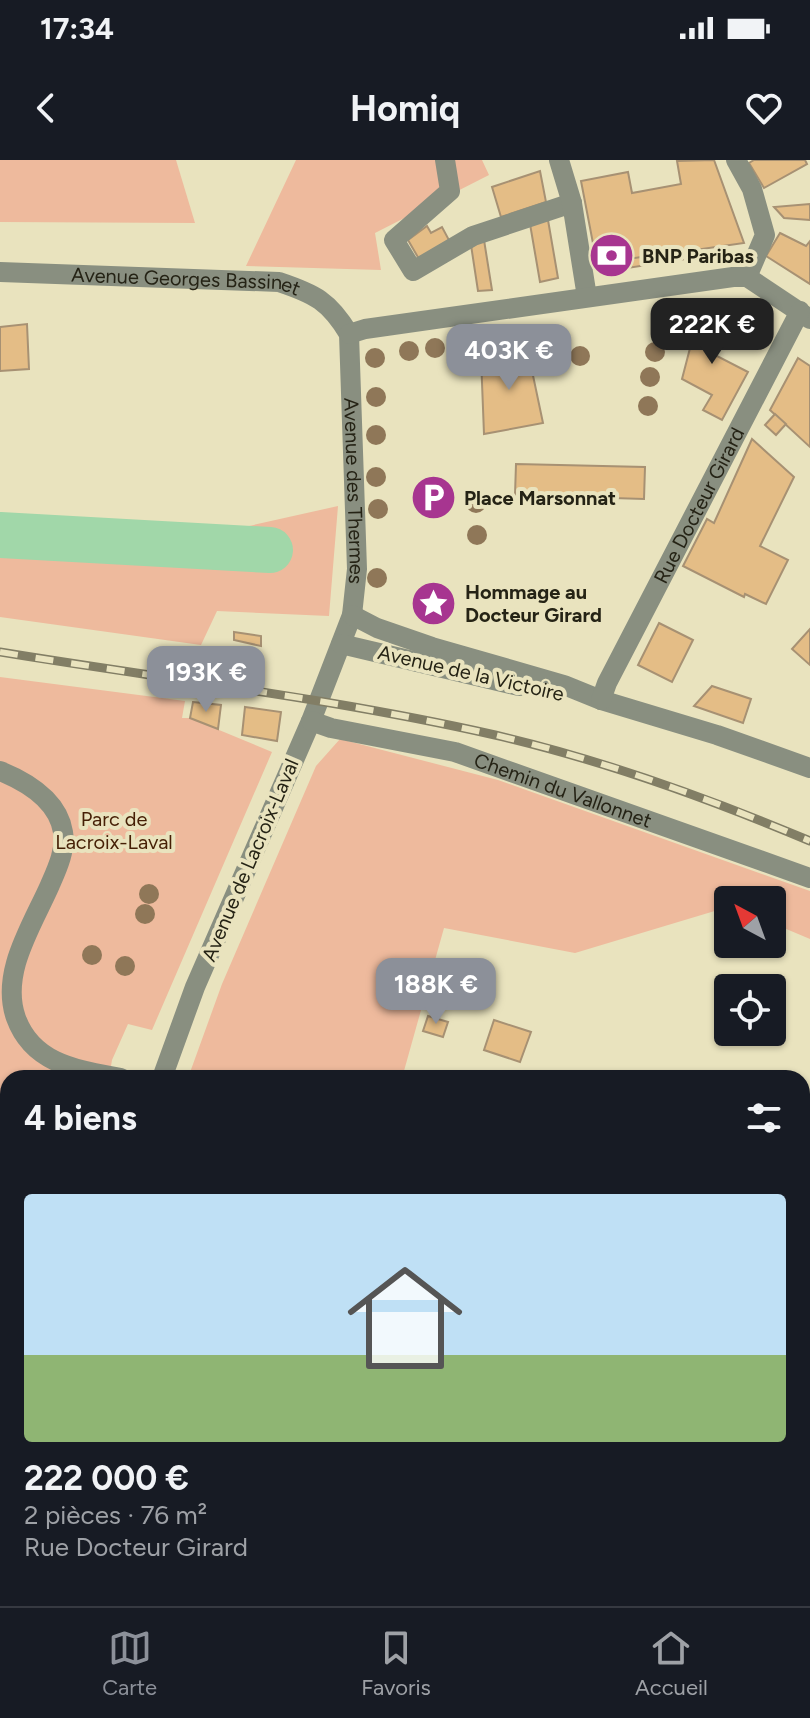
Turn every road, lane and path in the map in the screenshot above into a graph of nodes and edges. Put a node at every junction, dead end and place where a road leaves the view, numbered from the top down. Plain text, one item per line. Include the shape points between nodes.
1 (445, 160) edge
2 (559, 160) edge
3 (736, 160) edge
4 (572, 203) junction
5 (0, 272) edge
6 (747, 277) junction
7 (587, 297) junction
8 (805, 315) edge
9 (349, 334) junction
10 (352, 615) junction
11 (341, 644) junction
12 (601, 700) junction
13 (311, 721) junction
14 (810, 768) edge
15 (0, 771) edge
16 (810, 878) edge
17 (77, 1070) edge
18 (165, 1070) edge

1 - 4 street via 450,191 394,240 413,271 473,236
2 - 4 street
3 - 6 street via 752,189 765,235
4 - 7 street
5 - 9 street, Avenue Georges Bassinet via 279,282 313,293 334,310
6 - 7 street
6 - 8 street
7 - 9 street
8 - 12 street, Rue Docteur Girard
9 - 10 street, Avenue des Thermes via 357,569
10 - 11 street, Avenue des Thermes
10 - 12 street, Avenue de la Victoire via 432,647
11 - 12 street, Avenue de la Victoire
11 - 13 street, Avenue de Lacroix-Laval
12 - 14 street, Avenue de la Victoire
13 - 16 street, Chemin du Vallonnet via 455,752
13 - 18 street, Avenue de Lacroix-Laval via 195,987
15 - 17 street via 49,803 63,833 56,873 14,966 11,1005 18,1025 42,1055

